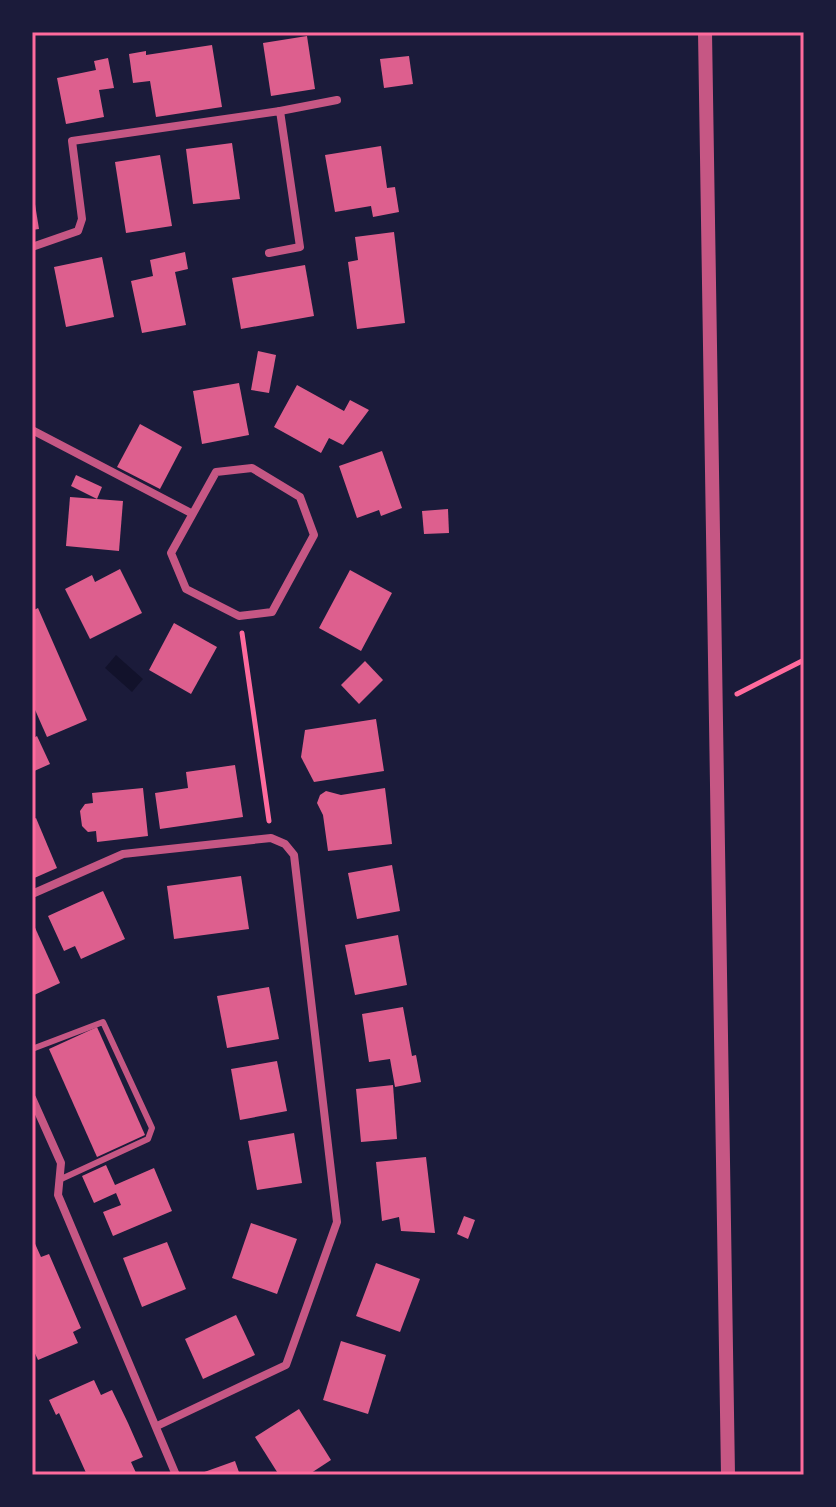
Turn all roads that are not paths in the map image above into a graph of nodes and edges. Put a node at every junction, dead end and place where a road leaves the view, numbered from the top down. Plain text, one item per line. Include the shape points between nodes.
1 (705, 32) edge
2 (337, 100) dead end
3 (280, 111) junction
4 (32, 247) edge
5 (269, 253) dead end
6 (32, 430) edge
7 (191, 513) junction
8 (32, 894) edge
9 (32, 1049) edge
10 (32, 1098) edge
11 (59, 1180) junction
12 (157, 1426) junction
13 (176, 1475) edge
14 (728, 1475) edge

1 - 14 street
2 - 3 street
3 - 4 street via 72,141 82,219 78,231
3 - 5 street via 300,247
6 - 7 street
7 - 7 street via 216,472 252,468 300,497 314,535 272,612 239,616 186,589 171,553
8 - 12 street via 123,854 271,838 294,855 337,1222 286,1365
9 - 11 lane via 103,1022 152,1128 148,1139
10 - 11 street via 61,1163
11 - 12 street via 58,1195
12 - 13 street

